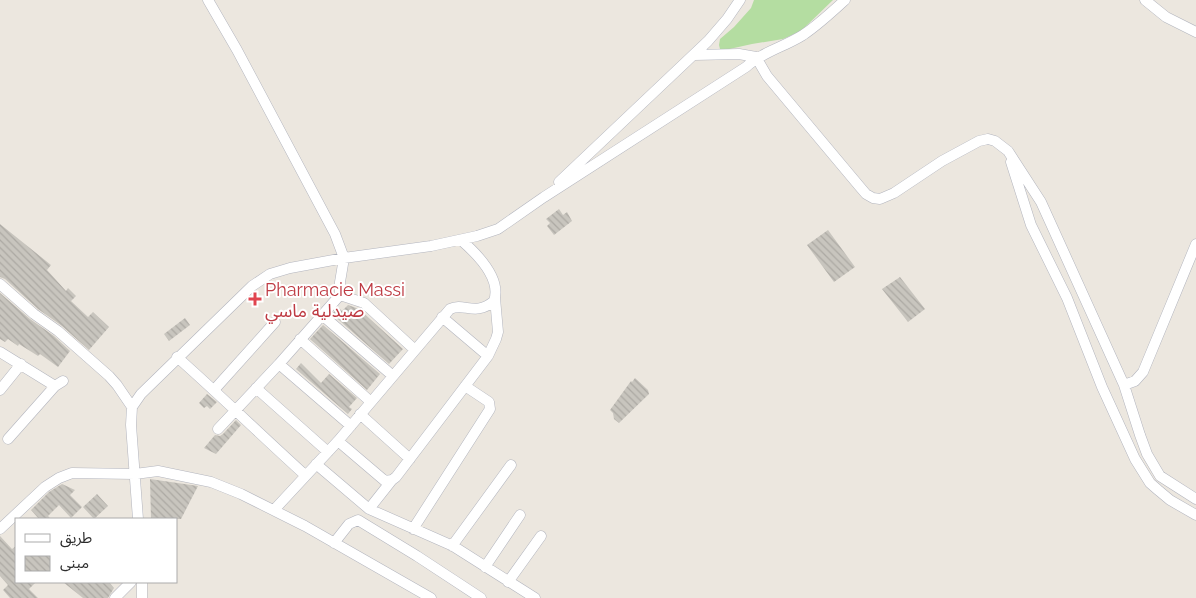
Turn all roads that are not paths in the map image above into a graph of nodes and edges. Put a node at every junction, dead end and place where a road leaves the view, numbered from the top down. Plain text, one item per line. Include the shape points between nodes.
1 (208, 0) edge
2 (740, 0) edge
3 (845, 0) edge
4 (1144, 0) edge
5 (1196, 32) edge
6 (694, 55) junction
7 (756, 57) junction
8 (1008, 151) junction
9 (544, 197) junction
10 (461, 240) junction
11 (1196, 244) edge
12 (344, 258) junction
13 (0, 284) edge
14 (340, 295) junction
15 (495, 298) junction
16 (322, 315) junction
17 (442, 317) junction
18 (275, 322) dead end
19 (300, 338) junction
20 (415, 350) junction
21 (0, 352) edge
22 (488, 356) junction
23 (177, 358) junction
24 (22, 364) junction
25 (279, 364) junction
26 (393, 376) junction
27 (1124, 385) junction
28 (465, 386) junction
29 (256, 388) junction
30 (0, 390) edge
31 (214, 390) junction
32 (371, 402) junction
33 (132, 407) junction
34 (234, 411) junction
35 (360, 414) junction
36 (351, 426) junction
37 (218, 429) dead end
38 (8, 440) dead end
39 (338, 440) junction
40 (328, 452) junction
41 (410, 459) junction
42 (316, 464) junction
43 (511, 465) dead end
44 (135, 474) junction
45 (305, 475) junction
46 (392, 480) junction
47 (1196, 500) edge
48 (369, 509) junction
49 (274, 510) junction
50 (520, 515) dead end
51 (1196, 515) edge
52 (138, 518) edge
53 (0, 529) edge
54 (413, 529) junction
55 (541, 536) dead end
56 (334, 543) junction
57 (452, 546) junction
58 (485, 567) junction
59 (508, 582) junction
60 (130, 583) edge
61 (142, 583) edge
62 (115, 598) edge
63 (142, 598) edge
64 (431, 598) edge
65 (481, 598) edge
66 (534, 598) edge

1 - 12 street via 330,225
2 - 6 street
3 - 7 street via 804,34
4 - 5 street via 1166,17
6 - 7 street
6 - 9 street
7 - 8 street via 767,76 872,198 894,194 942,161 979,141 995,141
7 - 9 street via 746,67
8 - 27 street via 1041,202
8 - 51 street via 1031,225 1067,298 1135,459 1150,483 1170,500
9 - 10 street via 498,229
10 - 12 street
10 - 15 street via 486,267 494,283
11 - 27 street via 1143,372 1135,381
12 - 14 street
12 - 23 street via 277,271 262,278
13 - 33 street via 109,376
14 - 16 street
14 - 20 street via 364,303
15 - 17 street via 490,304 472,310 455,306
15 - 22 street via 498,332
16 - 19 street
16 - 26 street
17 - 20 street
17 - 22 street
18 - 31 street
19 - 25 street
19 - 32 street
20 - 26 street
21 - 24 street
22 - 28 street
23 - 31 street
23 - 33 street
24 - 30 street
24 - 38 street via 59,383
25 - 29 street
25 - 36 street
26 - 32 street
27 - 47 street via 1147,454 1160,476
28 - 41 street
28 - 54 street via 489,402 490,409
29 - 34 street
29 - 40 street
31 - 34 street
32 - 35 street
33 - 44 street
34 - 37 street
34 - 45 street
35 - 36 street
35 - 41 street
36 - 39 street
39 - 40 street
39 - 46 street via 385,481
40 - 42 street
41 - 46 street
42 - 45 street
42 - 48 street
43 - 57 street
44 - 49 street via 158,471 211,482
44 - 52 street
44 - 53 street via 72,473 59,478
45 - 49 street
46 - 48 street
48 - 54 street
49 - 56 street
50 - 58 street
54 - 57 street
55 - 59 street
56 - 64 street
56 - 65 street via 348,524 358,520
57 - 58 street
58 - 59 street
59 - 66 street
60 - 62 street
61 - 63 street

